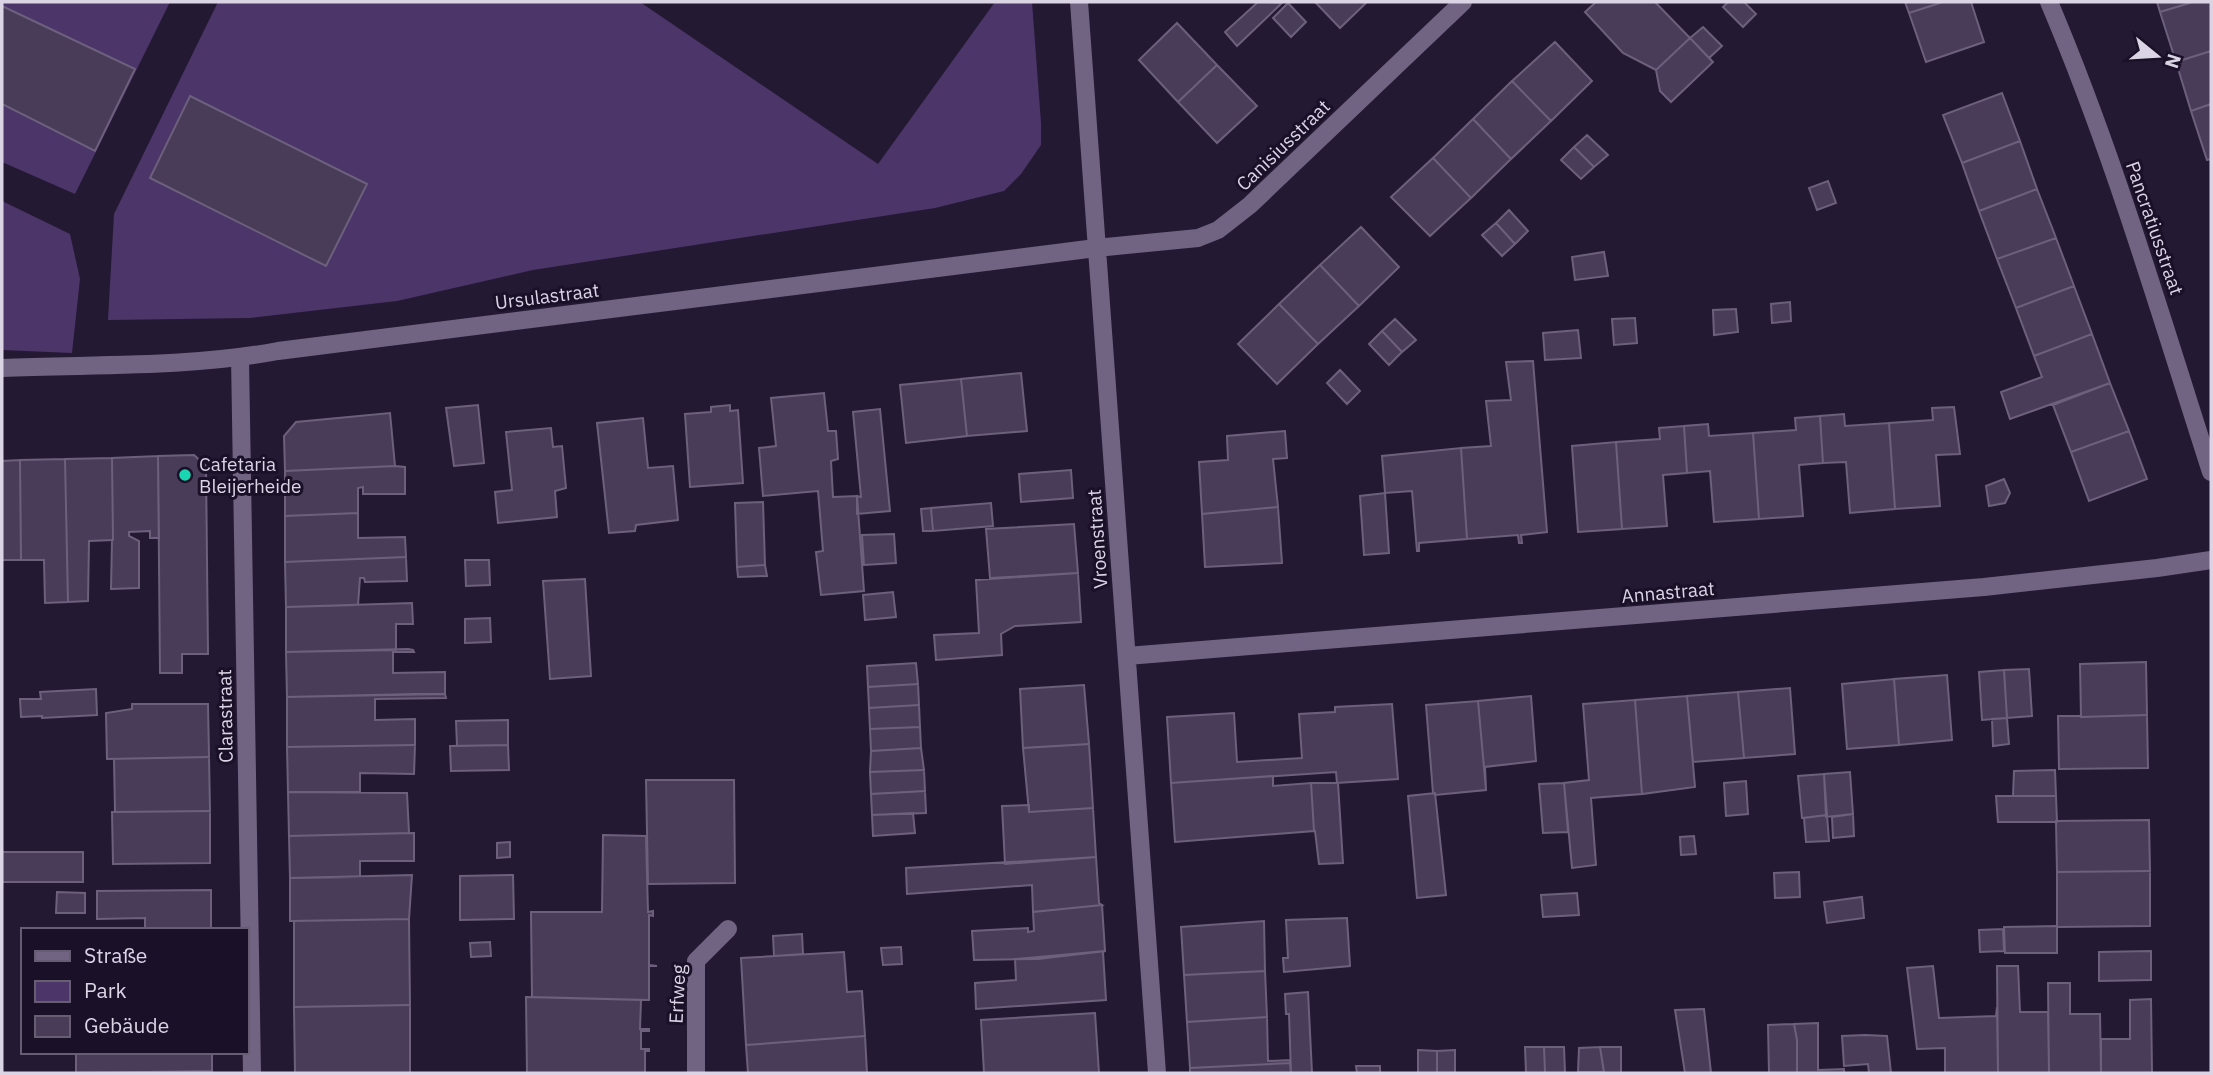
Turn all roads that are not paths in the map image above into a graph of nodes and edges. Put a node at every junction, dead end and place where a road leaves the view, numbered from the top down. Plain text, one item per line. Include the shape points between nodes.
1 (1079, 2) edge
2 (1463, 2) edge
3 (2049, 2) edge
4 (1096, 248) junction
5 (240, 358) junction
6 (2, 368) edge
7 (2211, 472) edge
8 (2211, 560) edge
9 (1127, 656) junction
10 (728, 929) dead end
11 (252, 1073) edge
12 (696, 1073) edge
13 (1157, 1073) edge

1 - 4 street, Vroenstraat
2 - 4 street, Canisiusstraat via 1218,230 1198,238
3 - 7 street, Pancratiusstraat via 2143,256
4 - 5 street, Ursulastraat
4 - 9 street, Vroenstraat
5 - 6 street, Ursulastraat
5 - 11 street, Clarastraat
8 - 9 street, Annastraat via 1983,587
9 - 13 street, Vroenstraat
10 - 12 street, Erfweg via 696,961

